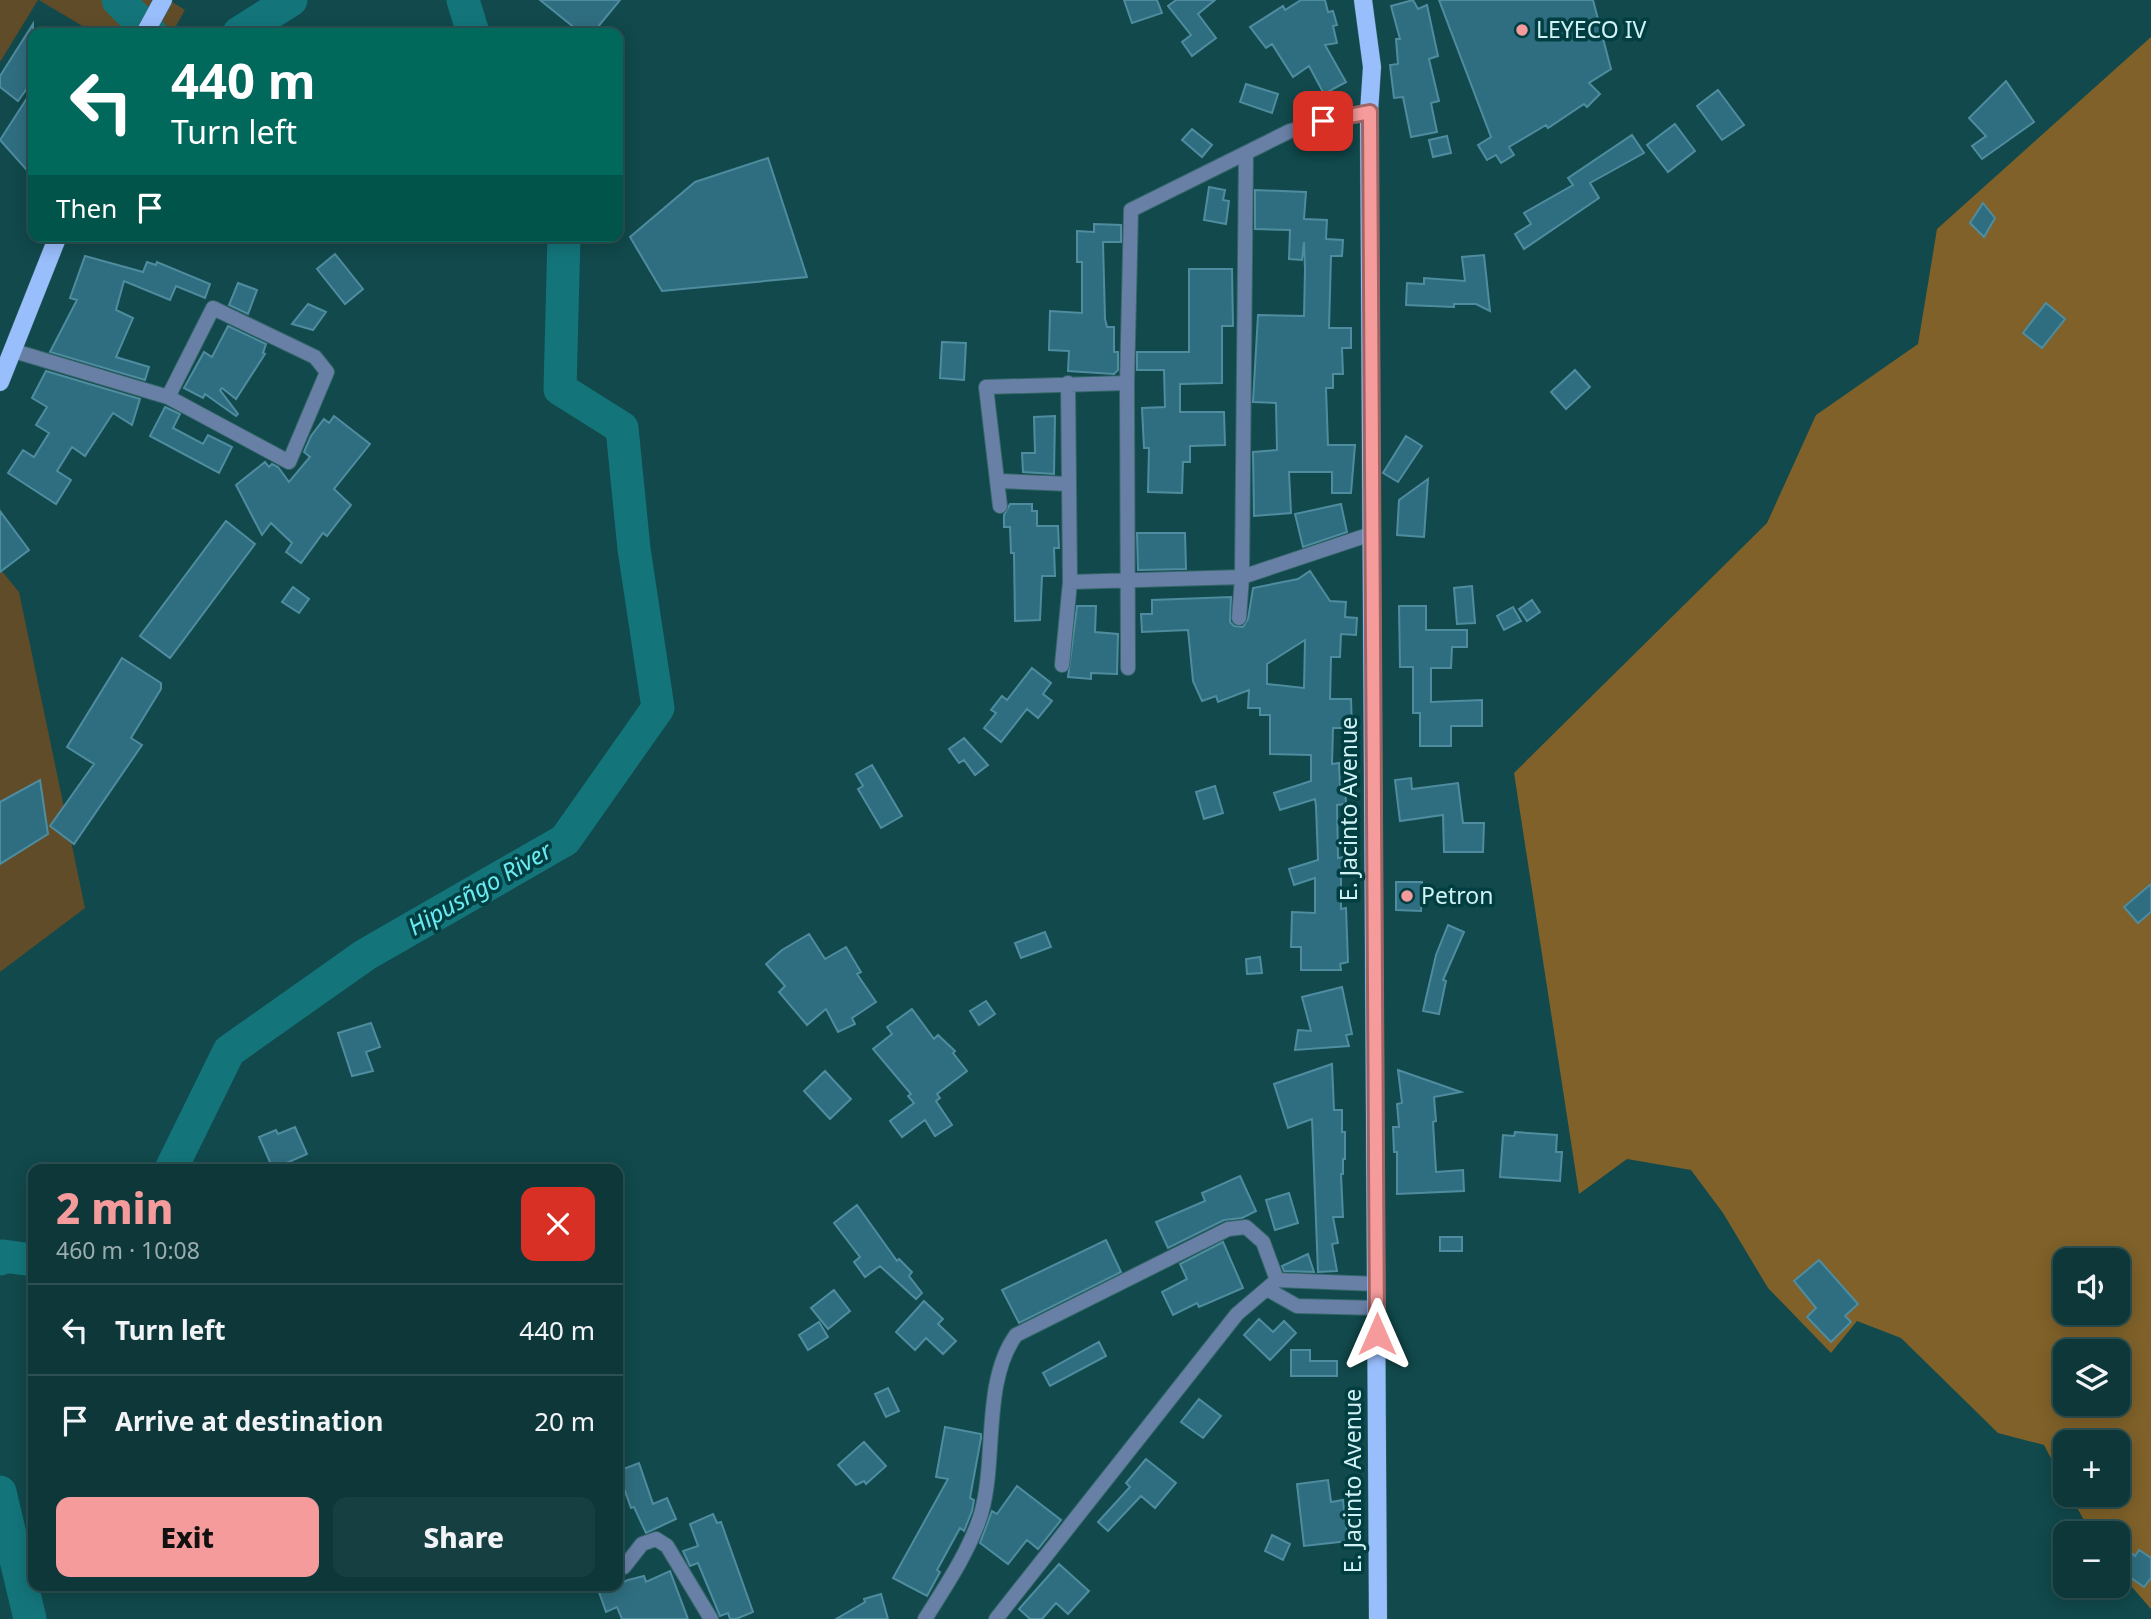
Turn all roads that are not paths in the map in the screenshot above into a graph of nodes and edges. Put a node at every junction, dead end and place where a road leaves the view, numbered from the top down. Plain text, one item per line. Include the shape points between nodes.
1 (163, 0) edge
2 (1363, 0) edge
3 (148, 28) edge
4 (1370, 112) junction
5 (1246, 153) junction
6 (56, 242) edge
7 (14, 351) junction
8 (0, 382) edge
9 (1068, 383) junction
10 (1127, 383) junction
11 (168, 397) junction
12 (999, 481) junction
13 (1069, 484) junction
14 (1000, 506) dead end
15 (1371, 534) junction
16 (1242, 577) junction
17 (1129, 578) junction
18 (1070, 582) junction
19 (1239, 618) dead end
20 (1062, 665) dead end
21 (1128, 668) dead end
22 (1272, 1284) junction
23 (1377, 1284) junction
24 (1377, 1308) junction
25 (624, 1567) dead end
26 (711, 1619) edge
27 (925, 1619) edge
28 (996, 1619) edge
29 (1378, 1619) edge

1 - 3 main road
2 - 4 main road, E. Jacinto Avenue via 1372,67
4 - 5 street via 1290,131
4 - 15 main road, E. Jacinto Avenue
5 - 10 street via 1131,210
5 - 16 street
6 - 7 main road
7 - 8 main road
7 - 11 street
9 - 10 street
9 - 12 street via 986,387
9 - 13 street
10 - 17 street
11 - 11 street via 213,309 315,357 327,372 289,463
12 - 13 street
12 - 14 street
13 - 18 street
15 - 16 street
15 - 23 main road, E. Jacinto Avenue
16 - 17 street
16 - 19 street
17 - 18 street
17 - 21 street
18 - 20 street
22 - 23 street
22 - 24 street via 1297,1306
22 - 27 street via 1263,1242 1246,1227 1228,1229 1016,1335 1005,1350 999,1374 980,1514
22 - 28 street via 1237,1314
23 - 24 main road, E. Jacinto Avenue
24 - 29 main road, E. Jacinto Avenue
25 - 26 street via 642,1544 656,1539 667,1546

